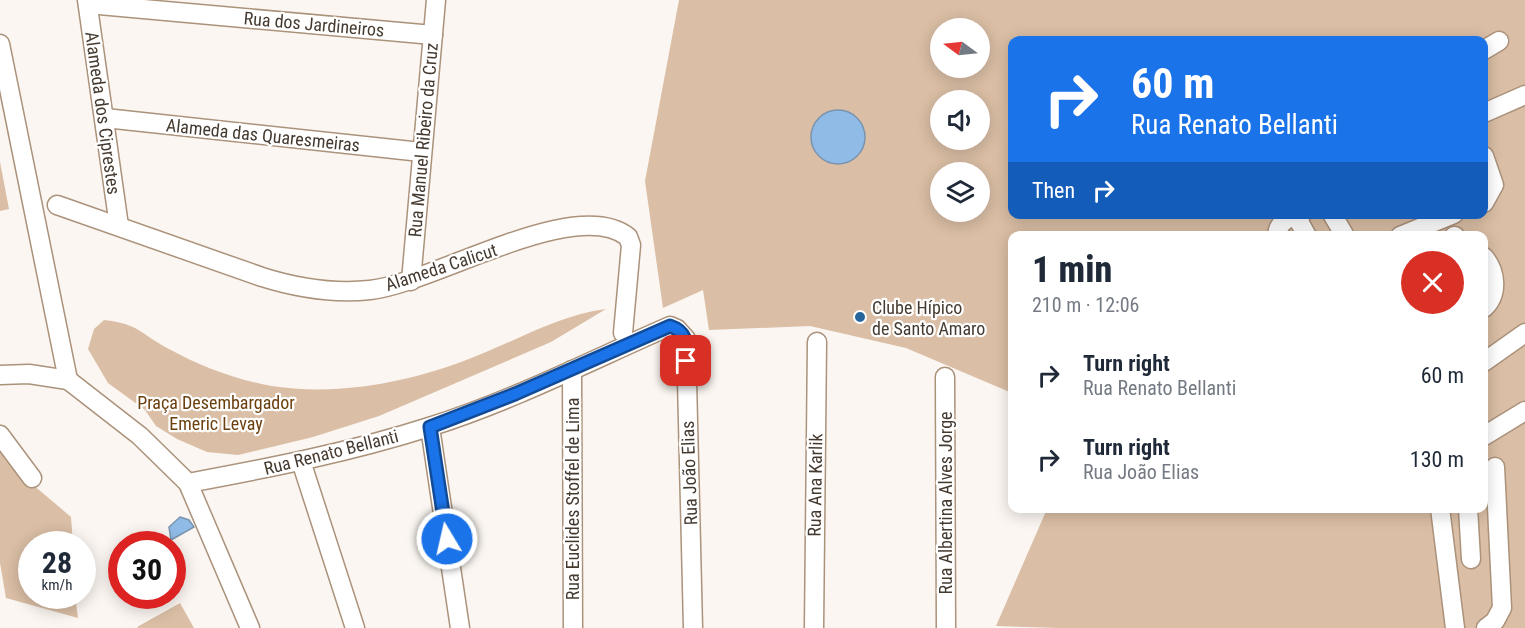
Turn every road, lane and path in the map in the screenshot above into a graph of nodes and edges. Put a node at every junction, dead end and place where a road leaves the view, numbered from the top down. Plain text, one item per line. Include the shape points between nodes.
1 (436, 0) edge
2 (88, 2) edge
3 (433, 35) junction
4 (0, 44) edge
5 (1525, 95) edge
6 (1488, 111) edge
7 (105, 118) junction
8 (421, 152) junction
9 (1488, 168) edge
10 (1488, 196) edge
11 (57, 205) dead end
12 (1286, 219) edge
13 (1442, 219) edge
14 (119, 226) junction
15 (1277, 231) edge
16 (1412, 231) edge
17 (1488, 262) edge
18 (411, 281) junction
19 (1488, 302) edge
20 (670, 326) joint
21 (623, 333) dead end
22 (1525, 333) edge
23 (817, 342) dead end
24 (1488, 359) edge
25 (572, 370) junction
26 (29, 374) junction
27 (0, 375) edge
28 (945, 377) dead end
29 (68, 380) junction
30 (0, 387) edge
31 (1525, 411) edge
32 (430, 427) junction
33 (1488, 434) edge
34 (0, 435) edge
35 (301, 461) junction
36 (1495, 467) dead end
37 (32, 478) dead end
38 (188, 483) junction
39 (1441, 513) edge
40 (1468, 513) edge
41 (1471, 559) dead end
42 (250, 628) edge
43 (355, 628) edge
44 (460, 628) edge
45 (573, 628) edge
46 (693, 628) edge
47 (814, 628) edge
48 (946, 628) edge
49 (1455, 628) edge
50 (1485, 628) edge

1 - 3 street, Rua Manuel Ribeiro da Cruz
2 - 3 street, Rua dos Jardineiros
2 - 7 street, Alameda dos Ciprestes
3 - 8 street, Rua Manuel Ribeiro da Cruz
4 - 29 street
5 - 6 street
7 - 8 street, Alameda das Quaresmeiras
7 - 14 street, Alameda dos Ciprestes
8 - 18 street, Rua Manuel Ribeiro da Cruz
9 - 10 street via 1494,185
11 - 14 street, Alameda Calicut
12 - 15 street
13 - 16 street
14 - 18 street, Alameda Calicut via 293,286 328,291 370,290
17 - 19 street via 1494,284
18 - 21 street, Alameda Calicut via 550,229 579,225 613,229 628,237 631,245
20 - 25 street, Rua Renato Bellanti
20 - 46 street, Rua João Elias via 686,339
22 - 24 street
23 - 47 street, Rua Ana Karlik
25 - 32 street, Rua Renato Bellanti
25 - 45 street, Rua Euclides Stoffel de Lima
26 - 27 street
26 - 29 street
26 - 30 street
28 - 48 street, Rua Albertina Alves Jorge
29 - 38 street via 140,436
31 - 33 street
32 - 35 street, Rua Renato Bellanti
32 - 44 street
34 - 37 street
35 - 38 street, Rua Renato Bellanti
35 - 43 street
36 - 50 street via 1502,608 1495,621
38 - 42 street
39 - 49 street
40 - 41 street

